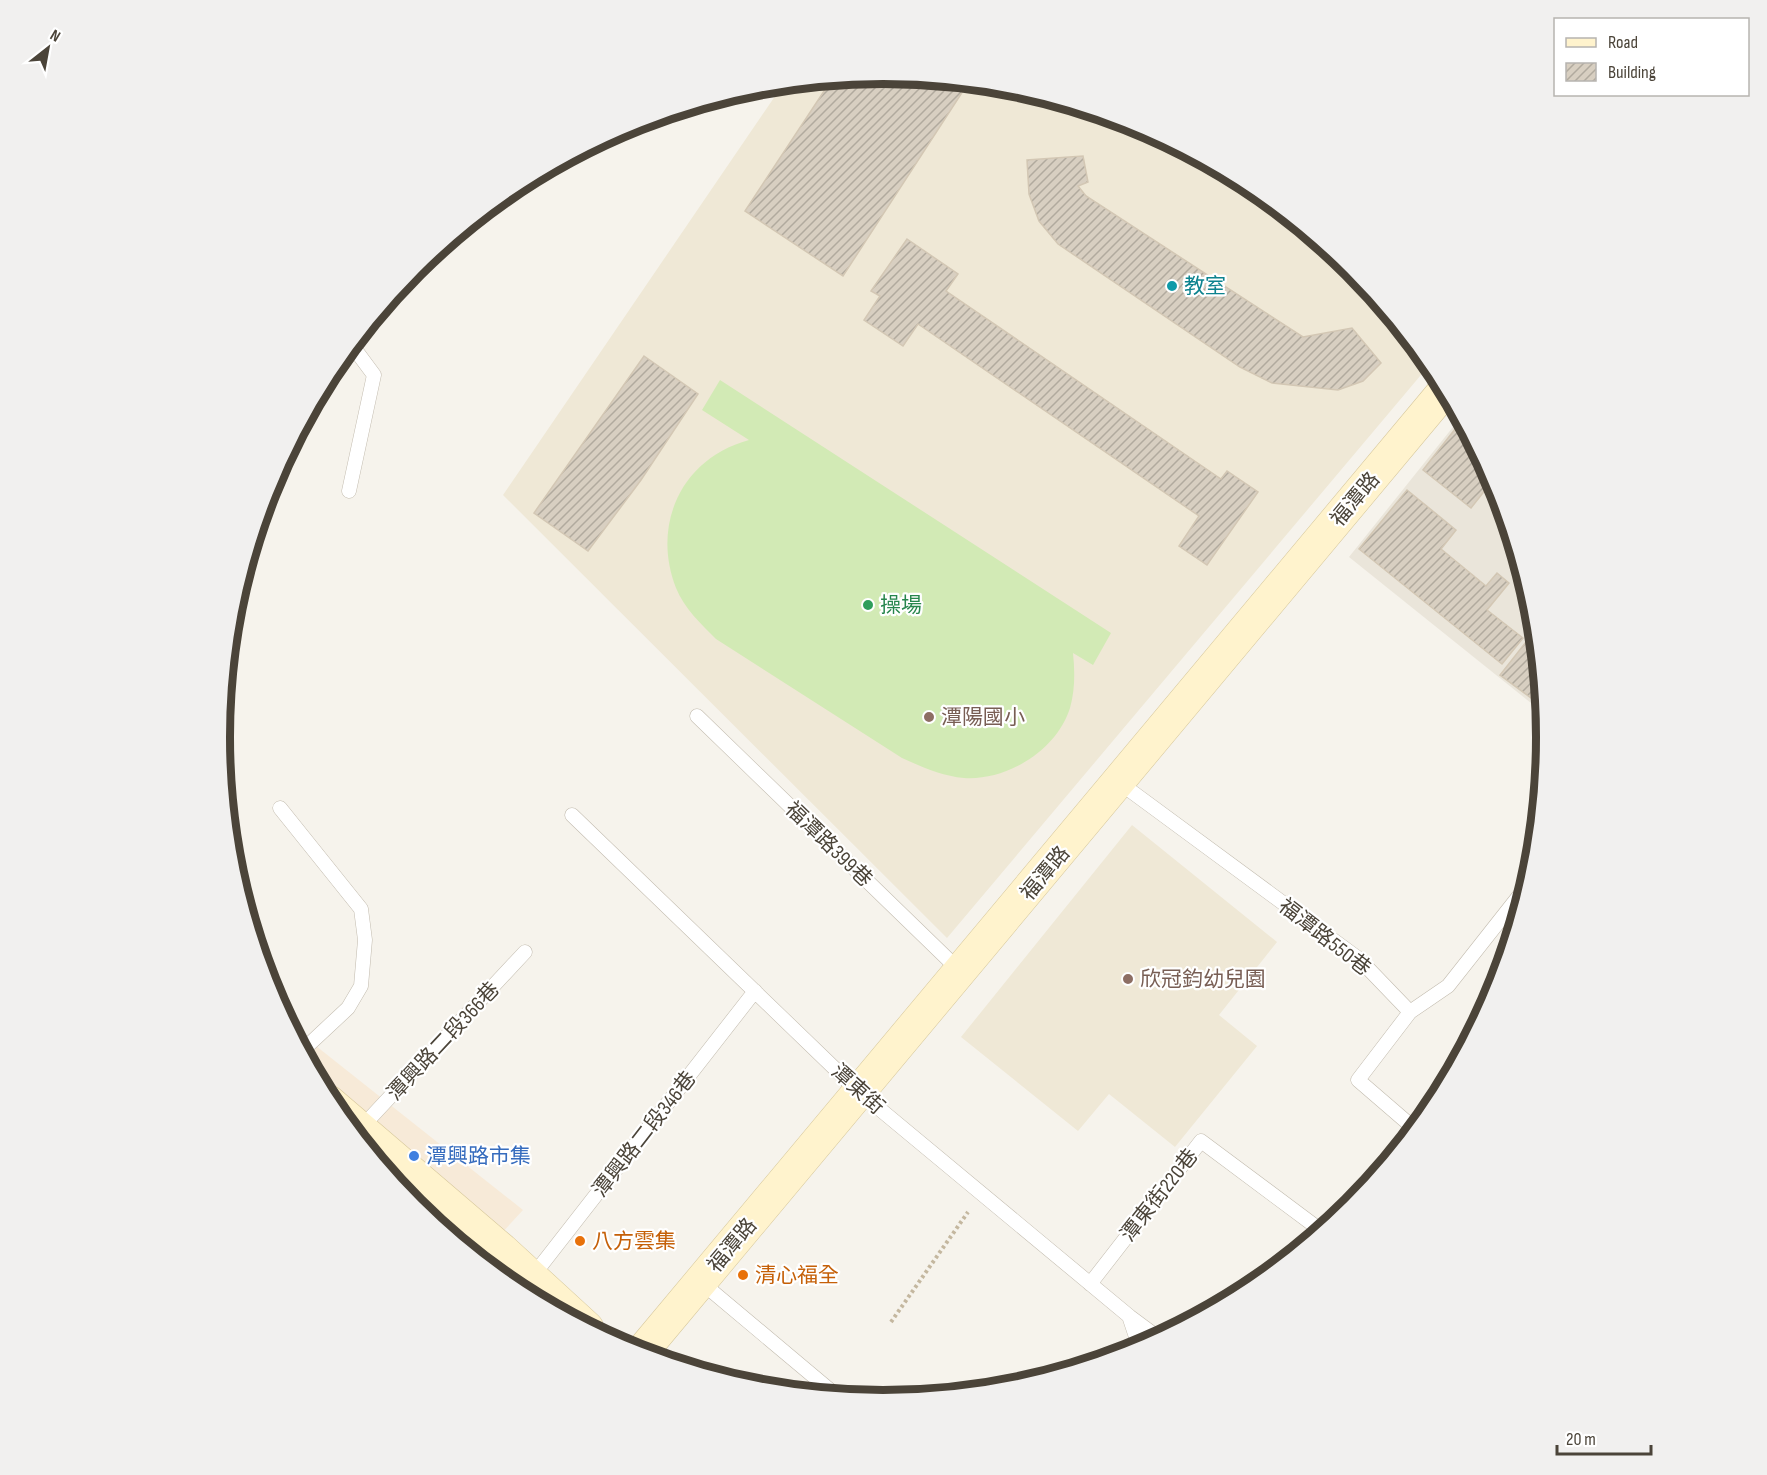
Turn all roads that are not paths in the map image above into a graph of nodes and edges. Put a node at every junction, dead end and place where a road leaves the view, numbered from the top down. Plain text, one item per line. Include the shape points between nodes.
1 (357, 351) edge
2 (1440, 396) edge
3 (349, 491) dead end
4 (697, 716) dead end
5 (1120, 783) junction
6 (280, 807) dead end
7 (572, 814) dead end
8 (1517, 899) edge
9 (525, 952) dead end
10 (962, 973) junction
11 (755, 991) junction
12 (1410, 1012) junction
13 (308, 1046) edge
14 (858, 1092) junction
15 (1410, 1125) edge
16 (360, 1129) edge
17 (362, 1131) edge
18 (1316, 1227) edge
19 (500, 1263) edge
20 (532, 1277) junction
21 (701, 1282) junction
22 (1090, 1284) junction
23 (565, 1307) edge
24 (1129, 1316) junction
25 (1152, 1333) edge
26 (1137, 1340) edge
27 (647, 1346) edge
28 (828, 1388) edge

1 - 3 lane via 374,375
2 - 5 street, 福潭路
4 - 10 lane, 福潭路399巷
5 - 10 street, 福潭路
5 - 12 lane, 福潭路550巷 via 1359,959
6 - 13 lane via 361,909 365,940 361,986 348,1008
7 - 11 lane, 潭東街
8 - 12 lane via 1448,986
9 - 16 lane, 潭興路二段366巷
10 - 14 street, 福潭路
11 - 14 lane, 潭東街
11 - 20 lane, 潭興路二段346巷
12 - 15 lane via 1358,1080
14 - 21 street, 福潭路
14 - 22 lane, 潭東街
17 - 19 street
18 - 22 lane, 潭東街220巷 via 1201,1141
19 - 20 street
20 - 23 street
21 - 27 street, 福潭路
21 - 28 lane
22 - 24 lane, 潭東街
24 - 25 lane, 潭東街
24 - 26 lane

